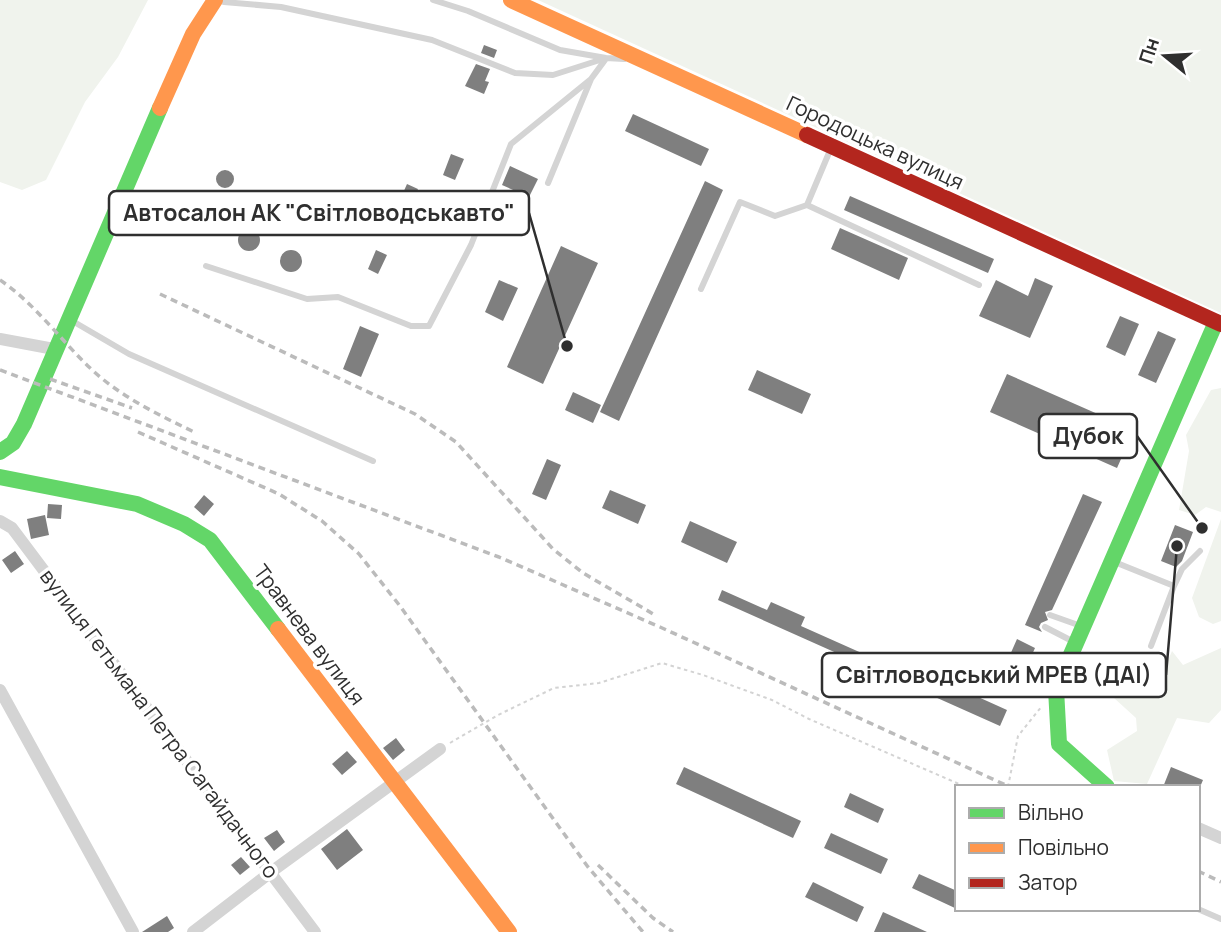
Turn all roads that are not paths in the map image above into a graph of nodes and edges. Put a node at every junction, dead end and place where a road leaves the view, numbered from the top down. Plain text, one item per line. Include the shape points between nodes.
1 (433, 0) edge
2 (511, 0) edge
3 (223, 1) edge
4 (606, 58) junction
5 (643, 59) junction
6 (591, 79) junction
7 (832, 146) junction
8 (548, 183) dead end
9 (807, 205) junction
10 (206, 266) dead end
11 (979, 285) dead end
12 (701, 289) dead end
13 (68, 318) junction
14 (1218, 323) edge
15 (0, 339) edge
16 (54, 349) junction
17 (6, 447) edge
18 (373, 461) dead end
19 (1, 479) edge
20 (0, 521) edge
21 (1200, 551) dead end
22 (1112, 560) junction
23 (1174, 586) junction
24 (1050, 615) dead end
25 (1083, 626) junction
26 (1045, 627) dead end
27 (1076, 643) junction
28 (1151, 646) dead end
29 (0, 690) edge
30 (440, 749) road end
31 (394, 782) junction
32 (1105, 785) edge
33 (1200, 829) edge
34 (1221, 838) edge
35 (271, 872) junction
36 (1200, 910) edge
37 (1221, 919) edge
38 (134, 932) edge
39 (193, 932) edge
40 (315, 932) edge
41 (509, 932) edge

1 - 4 lane via 468,10 560,50
2 - 5 street, Городоцька вулиця
3 - 4 lane via 281,7 432,40 515,73 553,75
3 - 13 street via 193,34
4 - 5 lane
4 - 6 lane
5 - 7 street, Городоцька вулиця
6 - 8 lane
6 - 10 lane via 511,144 471,246 429,326 411,326 338,297 307,299
7 - 9 lane
7 - 14 street, Городоцька вулиця
9 - 11 lane
9 - 12 lane via 775,216 740,202
13 - 16 street
13 - 18 lane via 129,354
14 - 22 street
15 - 16 street
16 - 17 street via 24,424
17 - 19 street
19 - 31 street, Травнева вулиця via 137,504 211,540
20 - 35 street, вулиця Гетьмана Петра Сагайдачного via 12,528
21 - 23 lane via 1182,569
22 - 23 lane
22 - 25 street
23 - 28 lane
24 - 25 lane
25 - 27 street
26 - 27 lane
27 - 32 street via 1056,689 1059,744
29 - 38 street
30 - 31 street
31 - 35 street
31 - 41 street, Травнева вулиця
33 - 34 street
35 - 39 street
35 - 40 street, вулиця Гетьмана Петра Сагайдачного
36 - 37 lane

